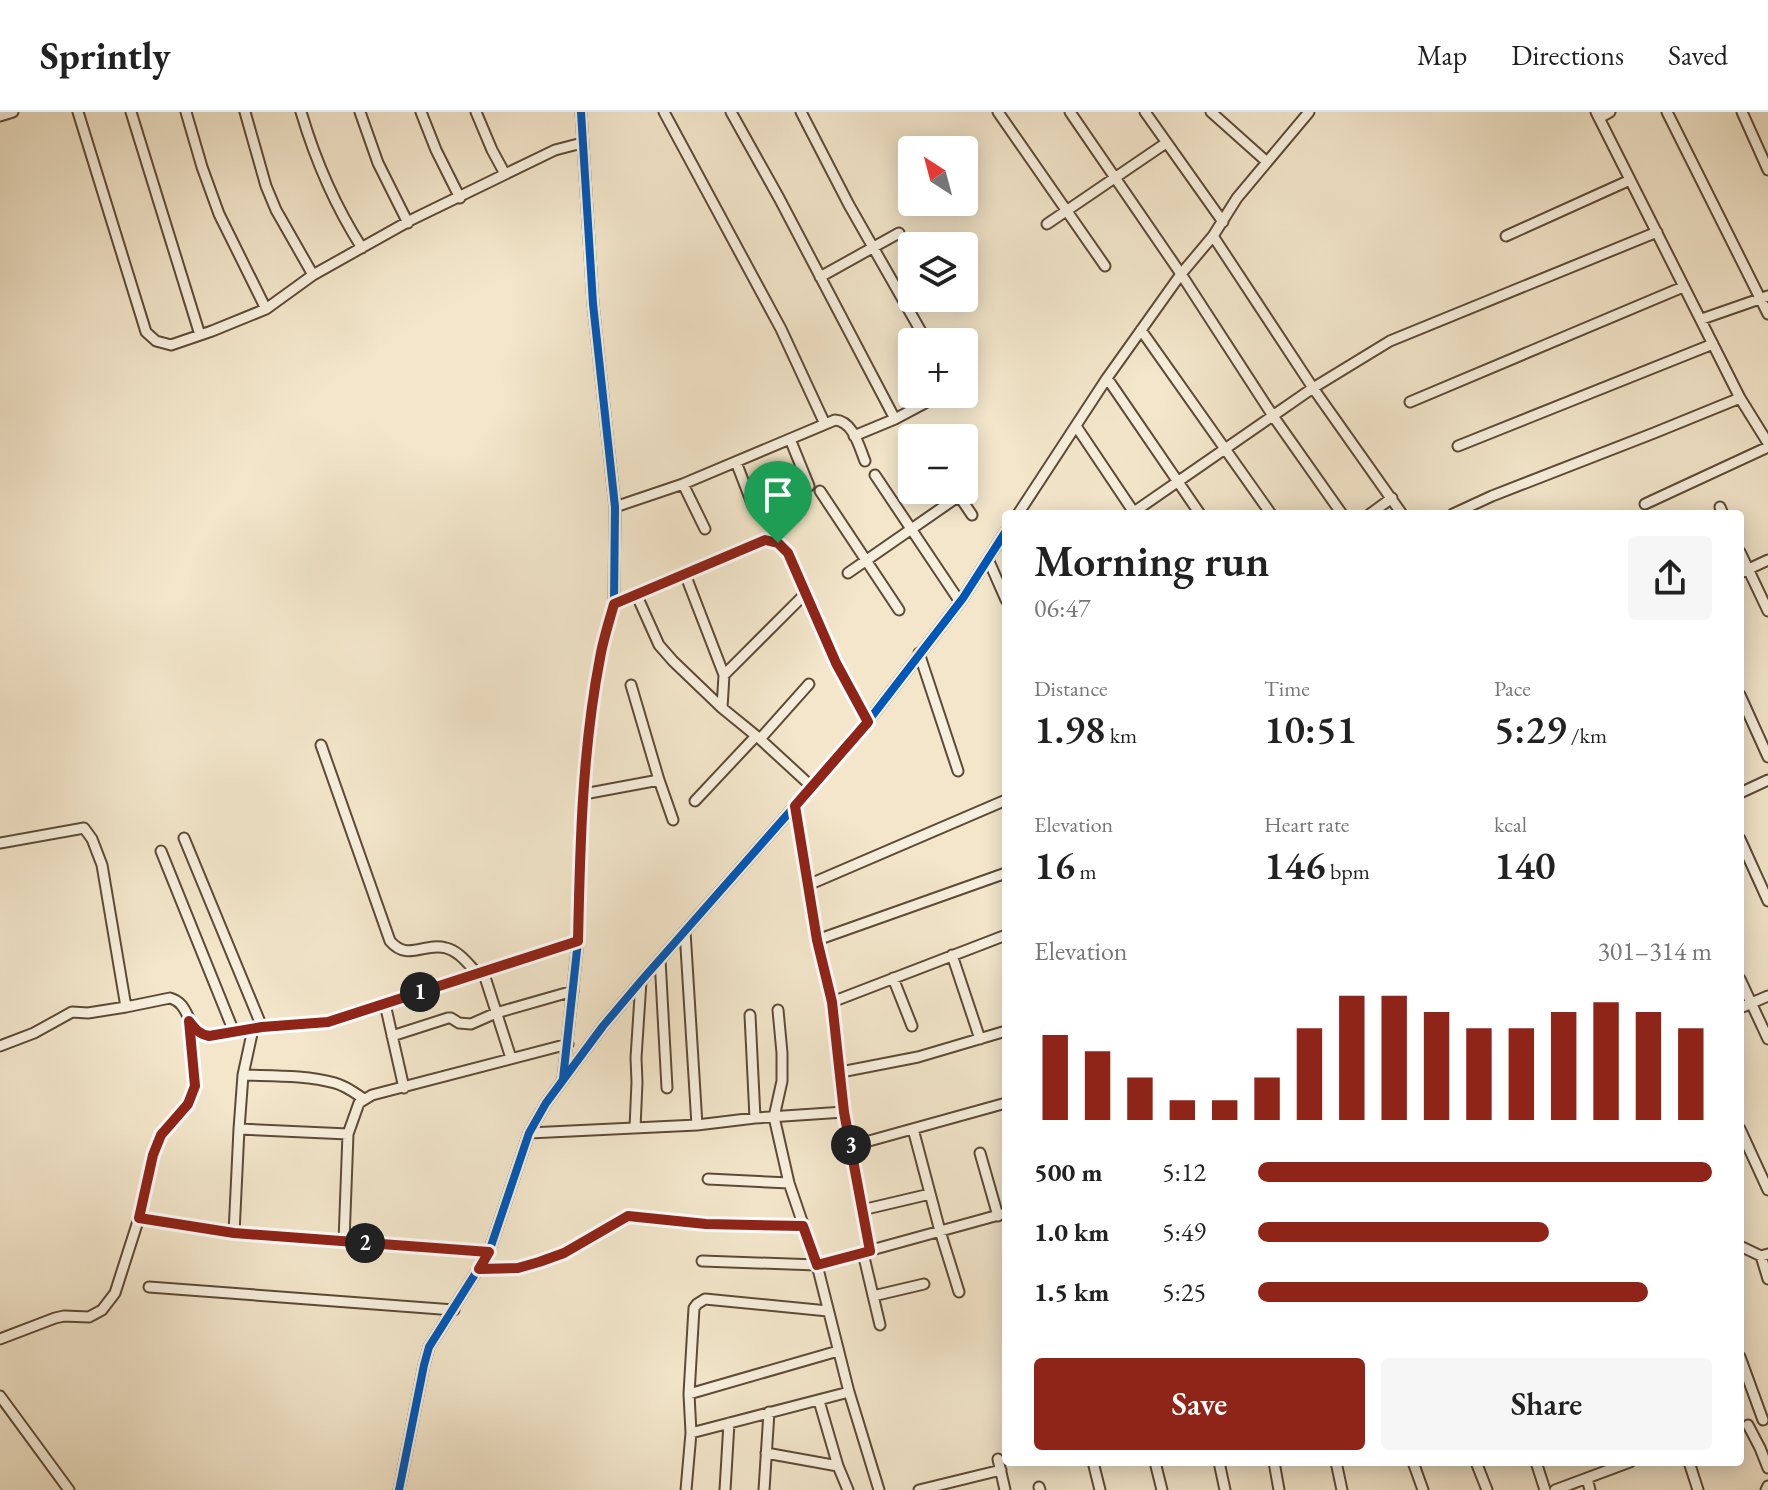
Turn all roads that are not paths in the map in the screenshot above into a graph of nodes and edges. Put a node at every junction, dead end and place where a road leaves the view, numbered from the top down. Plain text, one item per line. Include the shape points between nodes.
1 (13, 112) edge
2 (78, 112) edge
3 (131, 112) edge
4 (186, 112) edge
5 (245, 112) edge
6 (301, 112) edge
7 (360, 112) edge
8 (421, 112) edge
9 (476, 112) edge
10 (581, 112) edge
11 (664, 112) edge
12 (731, 112) edge
13 (801, 112) edge
14 (998, 112) edge
15 (1070, 112) edge
16 (1145, 112) edge
17 (1211, 112) edge
18 (1309, 112) edge
19 (1610, 112) edge
20 (1667, 112) edge
21 (1742, 112) edge
22 (1598, 115) edge
23 (0, 116) edge
24 (582, 143) junction
25 (1166, 143) junction
26 (1267, 162) junction
27 (1768, 170) edge
28 (505, 174) junction
29 (1114, 179) junction
30 (1630, 180) junction
31 (460, 198) junction
32 (1066, 211) junction
33 (1223, 222) junction
34 (408, 223) junction
35 (1047, 224) dead end
36 (1657, 232) junction
37 (898, 234) edge
38 (1213, 236) junction
39 (1506, 236) dead end
40 (362, 248) junction
41 (873, 248) junction
42 (1105, 266) dead end
43 (1181, 274) junction
44 (313, 275) junction
45 (820, 277) junction
46 (1683, 287) junction
47 (1764, 298) edge
48 (266, 309) junction
49 (1768, 314) edge
50 (1702, 319) junction
51 (919, 328) edge
52 (1141, 330) junction
53 (200, 335) junction
54 (1713, 344) junction
55 (1107, 378) junction
56 (1313, 388) junction
57 (1740, 398) junction
58 (1410, 402) dead end
59 (916, 408) edge
60 (1273, 416) junction
61 (895, 419) junction
62 (825, 424) junction
63 (1076, 426) junction
64 (854, 436) junction
65 (790, 439) junction
66 (1768, 445) edge
67 (1458, 446) dead end
68 (1224, 449) junction
69 (865, 461) dead end
70 (736, 462) junction
71 (875, 475) dead end
72 (1177, 481) junction
73 (683, 484) junction
74 (809, 486) dead end
75 (820, 491) dead end
76 (1392, 498) junction
77 (943, 504) edge
78 (964, 504) edge
79 (1645, 504) dead end
80 (753, 506) dead end
81 (615, 507) junction
82 (1022, 510) edge
83 (1132, 510) edge
84 (1138, 510) edge
85 (1197, 510) edge
86 (1268, 510) edge
87 (1339, 510) edge
88 (1376, 510) edge
89 (1400, 510) edge
90 (1462, 510) edge
91 (972, 515) dead end
92 (705, 529) dead end
93 (911, 530) junction
94 (1002, 537) edge
95 (988, 559) junction
96 (1768, 560) edge
97 (867, 561) junction
98 (1744, 571) edge
99 (848, 573) dead end
100 (685, 574) junction
101 (1002, 591) edge
102 (806, 593) junction
103 (637, 596) junction
104 (960, 602) junction
105 (614, 604) junction
106 (899, 610) dead end
107 (1768, 611) edge
108 (919, 653) junction
109 (724, 675) junction
110 (809, 684) dead end
111 (631, 685) dead end
112 (1744, 704) edge
113 (722, 708) junction
114 (868, 722) junction
115 (758, 737) junction
116 (321, 745) dead end
117 (1768, 757) edge
118 (958, 771) dead end
119 (659, 780) junction
120 (1768, 780) edge
121 (811, 786) junction
122 (1744, 791) edge
123 (584, 794) junction
124 (695, 801) dead end
125 (1002, 802) edge
126 (795, 806) junction
127 (673, 820) dead end
128 (184, 838) dead end
129 (0, 843) edge
130 (1744, 848) edge
131 (161, 851) dead end
132 (1002, 874) edge
133 (808, 885) junction
134 (1768, 901) edge
135 (685, 931) junction
136 (1002, 936) edge
137 (817, 940) junction
138 (578, 941) junction
139 (952, 955) junction
140 (660, 959) junction
141 (480, 972) junction
142 (893, 978) junction
143 (641, 981) junction
144 (1744, 988) edge
145 (573, 991) junction
146 (1768, 996) edge
147 (832, 1002) junction
148 (1751, 1003) junction
149 (385, 1004) junction
150 (1744, 1006) edge
151 (126, 1007) junction
152 (778, 1010) dead end
153 (496, 1013) junction
154 (750, 1015) dead end
155 (189, 1021) junction
156 (912, 1026) dead end
157 (258, 1028) junction
158 (234, 1032) junction
159 (1002, 1032) edge
160 (392, 1036) junction
161 (980, 1039) junction
162 (1768, 1039) edge
163 (568, 1044) junction
164 (0, 1046) edge
165 (511, 1058) junction
166 (841, 1072) junction
167 (243, 1075) junction
168 (563, 1080) junction
169 (404, 1088) junction
170 (667, 1088) dead end
171 (364, 1099) junction
172 (1002, 1104) edge
173 (844, 1112) junction
174 (774, 1117) junction
175 (755, 1118) junction
176 (697, 1125) junction
177 (635, 1128) junction
178 (239, 1129) junction
179 (913, 1129) junction
180 (529, 1133) junction
181 (348, 1134) junction
182 (1744, 1138) edge
183 (851, 1146) junction
184 (980, 1153) dead end
185 (708, 1179) dead end
186 (789, 1183) junction
187 (1768, 1190) edge
188 (930, 1194) junction
189 (862, 1210) junction
190 (1002, 1214) edge
191 (139, 1218) junction
192 (803, 1226) junction
193 (940, 1231) junction
194 (234, 1233) junction
195 (344, 1241) junction
196 (1744, 1248) edge
197 (489, 1252) junction
198 (866, 1252) junction
199 (1764, 1255) edge
200 (702, 1261) dead end
201 (817, 1265) junction
202 (479, 1269) junction
203 (1768, 1279) edge
204 (924, 1284) dead end
205 (149, 1287) dead end
206 (959, 1292) dead end
207 (873, 1296) junction
208 (454, 1310) junction
209 (828, 1311) junction
210 (880, 1325) dead end
211 (0, 1339) edge
212 (838, 1351) junction
213 (1744, 1367) edge
214 (849, 1392) junction
215 (689, 1394) junction
216 (0, 1396) edge
217 (819, 1401) junction
218 (769, 1412) junction
219 (1765, 1419) edge
220 (729, 1423) junction
221 (1744, 1426) edge
222 (691, 1433) junction
223 (766, 1453) junction
224 (998, 1459) dead end
225 (838, 1466) junction
226 (1094, 1466) edge
227 (1156, 1466) edge
228 (1220, 1466) edge
229 (1275, 1466) edge
230 (1337, 1466) edge
231 (1414, 1466) edge
232 (1478, 1466) edge
233 (1537, 1466) edge
234 (1609, 1466) edge
235 (1690, 1466) edge
236 (1768, 1468) edge
237 (1001, 1470) junction
238 (1587, 1478) junction
239 (948, 1487) edge
240 (69, 1490) edge
241 (399, 1490) edge
242 (686, 1490) edge
243 (725, 1490) edge
244 (764, 1490) edge
245 (848, 1490) edge
246 (879, 1490) edge
247 (919, 1490) edge
248 (1005, 1490) edge
249 (1100, 1490) edge
250 (1162, 1490) edge
251 (1225, 1490) edge
252 (1279, 1490) edge
253 (1342, 1490) edge
254 (1423, 1490) edge
255 (1487, 1490) edge
256 (1545, 1490) edge
257 (1555, 1490) edge
258 (1590, 1490) edge
259 (1698, 1490) edge

1 - 23 street
2 - 53 street via 146,332 171,345
3 - 53 street
4 - 48 street via 219,214
5 - 44 street via 276,210
6 - 40 street via 345,222
7 - 34 street
8 - 31 street
9 - 28 street
10 - 24 street
11 - 62 street via 781,329
12 - 45 street
13 - 41 street
14 - 32 street
15 - 29 street
16 - 25 street
17 - 26 street
18 - 26 street
19 - 22 street
20 - 47 street
21 - 27 street
22 - 30 street
24 - 28 street
24 - 81 street
25 - 29 street
25 - 33 street
26 - 33 street
28 - 31 street
29 - 32 street
29 - 43 street
30 - 36 street
30 - 39 street
31 - 34 street
32 - 35 street
32 - 42 street
33 - 38 street
34 - 40 street
36 - 46 street
36 - 56 street via 1390,341
37 - 41 street
38 - 43 street
38 - 56 street
40 - 44 street
41 - 45 street
41 - 51 street
43 - 52 street
43 - 60 street
44 - 48 street
45 - 61 street
46 - 50 street
46 - 58 street
47 - 49 street
47 - 50 street
48 - 53 street
50 - 54 street
52 - 55 street
52 - 68 street
54 - 57 street
54 - 67 street
55 - 63 street
55 - 72 street
56 - 60 street
56 - 76 street
57 - 66 street
57 - 90 street
59 - 61 street
60 - 68 street
60 - 87 street
61 - 64 street
62 - 64 street via 841,420
62 - 65 street
63 - 82 street
63 - 83 street
64 - 69 street
65 - 70 street
65 - 74 street
66 - 79 street
68 - 72 street
68 - 86 street
70 - 73 street
70 - 80 street
71 - 93 street
72 - 84 street
72 - 85 street
73 - 81 street
73 - 92 street
75 - 97 street
76 - 88 street
76 - 89 street
77 - 93 street
78 - 91 street
81 - 105 street
93 - 97 street
93 - 104 street
94 - 95 street
95 - 101 street
95 - 104 street
96 - 98 street
97 - 99 street
97 - 106 street
98 - 107 street
100 - 102 street via 765,540 774,541 788,553
100 - 103 street
100 - 109 street
102 - 109 street
102 - 114 street
103 - 105 street
103 - 113 street via 659,645
104 - 108 street
105 - 123 street via 600,657
108 - 114 street
108 - 118 street
109 - 113 street
110 - 115 street
111 - 119 street
112 - 117 street
113 - 115 street
114 - 121 street
115 - 121 street
115 - 124 street
116 - 141 street via 390,941 403,951 446,947
119 - 123 street
119 - 127 street
120 - 122 street
121 - 126 street
123 - 138 street
125 - 133 street
126 - 133 street
126 - 135 street
128 - 157 street
129 - 151 street via 84,828 102,865
130 - 134 street
131 - 158 street
132 - 137 street
133 - 137 street
135 - 140 street
135 - 176 street
136 - 139 street
137 - 147 street
138 - 141 street
138 - 145 street
139 - 142 street
139 - 161 street
140 - 143 street
140 - 170 street
141 - 149 street
141 - 153 street
142 - 147 street
142 - 156 street
143 - 168 street
143 - 177 street
144 - 148 street
145 - 153 street
145 - 163 street
146 - 148 street
147 - 166 street
148 - 150 street
148 - 162 street
149 - 157 street via 328,1022
149 - 160 street
151 - 155 street via 170,998 181,1004
151 - 164 street via 72,1012
152 - 174 street via 782,1081
153 - 160 street via 471,1024 448,1018
153 - 165 street
154 - 175 street
155 - 158 street via 209,1036
155 - 191 street via 195,1086 188,1104 161,1135
157 - 158 street
157 - 167 street
159 - 161 street
160 - 169 street
161 - 166 street
163 - 165 street
163 - 168 street
165 - 169 street
166 - 173 street
167 - 171 street via 334,1082
167 - 178 street
168 - 180 street
169 - 171 street
171 - 181 street
172 - 179 street
173 - 174 street
173 - 183 street
174 - 175 street
174 - 186 street
175 - 176 street
176 - 177 street
177 - 180 street
178 - 181 street
178 - 194 street
179 - 183 street
179 - 188 street
180 - 197 street
181 - 195 street
182 - 187 street
183 - 189 street
184 - 190 street
185 - 186 street
186 - 192 street
188 - 189 street
188 - 193 street
189 - 198 street
190 - 193 street
191 - 194 street
191 - 211 street via 115,1293 102,1310 89,1317 55,1318
192 - 201 street
192 - 202 street via 628,1216 539,1262
193 - 198 street
193 - 206 street
194 - 195 street
195 - 197 street
196 - 199 street
197 - 202 street
198 - 201 street
198 - 207 street
199 - 203 street
200 - 201 street
201 - 209 street
202 - 208 street
204 - 207 street
205 - 208 street
207 - 210 street
208 - 241 street via 429,1347
209 - 212 street
209 - 215 street via 700,1301 694,1308
212 - 214 street
212 - 215 street
213 - 219 street
214 - 217 street
214 - 246 street
215 - 222 street
216 - 240 street
217 - 218 street
217 - 225 street
218 - 220 street
218 - 223 street
219 - 221 street
220 - 222 street
220 - 243 street
221 - 236 street
222 - 242 street
223 - 225 street
223 - 244 street
224 - 237 street
225 - 245 street
226 - 249 street
227 - 250 street
228 - 251 street
229 - 252 street
230 - 253 street
231 - 254 street
232 - 255 street
233 - 256 street
234 - 238 street
235 - 259 street
237 - 239 street
237 - 248 street
238 - 257 street
238 - 258 street
239 - 247 street

